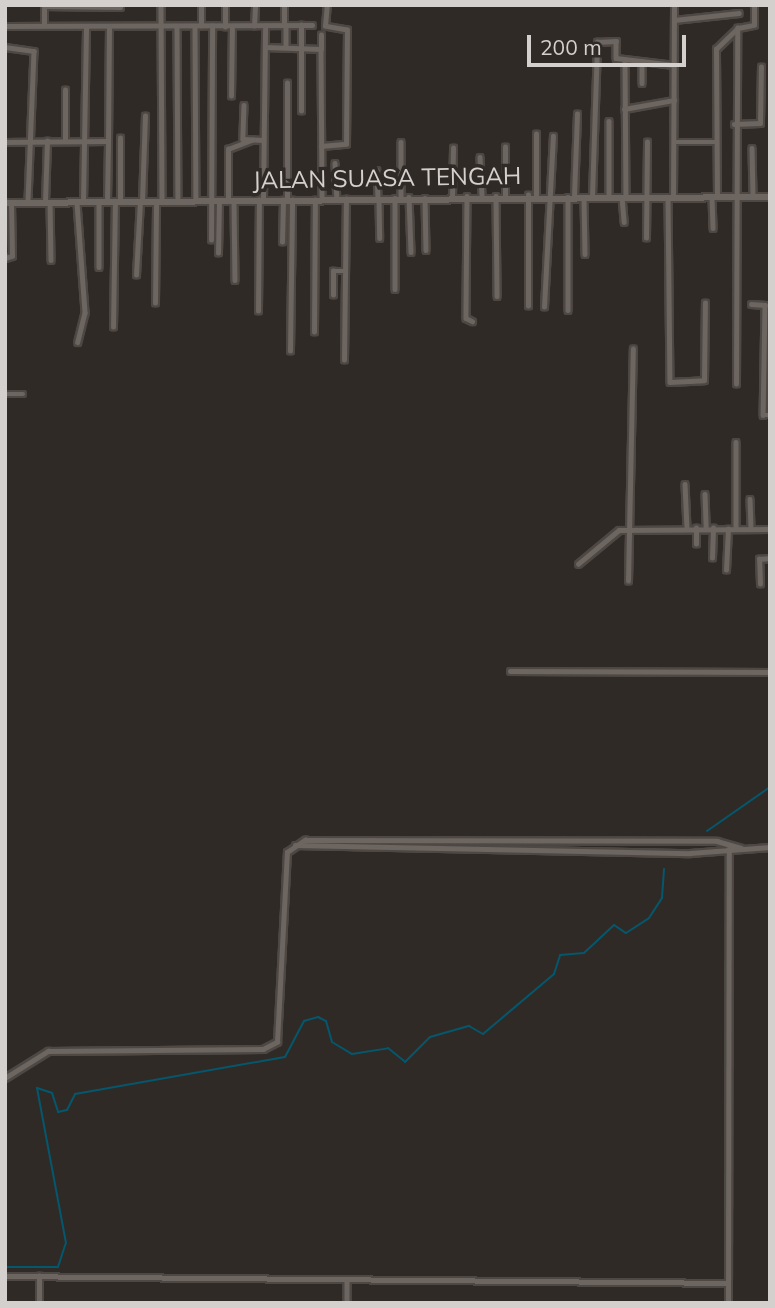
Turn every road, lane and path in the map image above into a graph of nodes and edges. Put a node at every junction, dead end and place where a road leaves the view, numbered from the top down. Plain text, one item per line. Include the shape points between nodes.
1 (161, 5) edge
2 (201, 5) edge
3 (225, 5) edge
4 (255, 5) edge
5 (284, 5) edge
6 (327, 5) edge
7 (674, 5) edge
8 (754, 5) edge
9 (44, 6) edge
10 (120, 7) dead end
11 (740, 13) dead end
12 (674, 20) junction
13 (285, 25) junction
14 (301, 25) junction
15 (312, 25) dead end
16 (5, 26) edge
17 (44, 26) junction
18 (198, 26) junction
19 (212, 26) junction
20 (254, 26) junction
21 (265, 26) junction
22 (109, 27) junction
23 (161, 27) junction
24 (177, 27) junction
25 (225, 27) junction
26 (232, 27) junction
27 (86, 28) junction
28 (737, 28) junction
29 (321, 35) dead end
30 (286, 46) junction
31 (5, 47) edge
32 (265, 47) junction
33 (301, 47) junction
34 (321, 49) junction
35 (625, 60) junction
36 (642, 61) junction
37 (674, 65) junction
38 (761, 67) dead end
39 (287, 83) dead end
40 (642, 83) dead end
41 (65, 90) dead end
42 (231, 96) dead end
43 (674, 100) junction
44 (244, 105) dead end
45 (624, 109) junction
46 (301, 111) dead end
47 (577, 114) dead end
48 (145, 116) dead end
49 (609, 121) dead end
50 (734, 124) junction
51 (536, 134) dead end
52 (553, 136) dead end
53 (120, 138) dead end
54 (252, 140) junction
55 (263, 140) junction
56 (47, 141) junction
57 (65, 141) junction
58 (84, 141) junction
59 (108, 141) junction
60 (5, 142) edge
61 (401, 142) dead end
62 (646, 142) dead end
63 (674, 142) junction
64 (715, 142) junction
65 (31, 143) junction
66 (321, 146) junction
67 (505, 147) dead end
68 (453, 148) dead end
69 (752, 148) dead end
70 (480, 157) dead end
71 (335, 163) dead end
72 (377, 170) dead end
73 (532, 195) junction
74 (467, 196) junction
75 (482, 196) junction
76 (496, 196) junction
77 (505, 196) junction
78 (554, 196) junction
79 (571, 196) junction
80 (584, 196) junction
81 (593, 196) junction
82 (609, 196) junction
83 (624, 196) junction
84 (647, 196) junction
85 (402, 197) junction
86 (425, 197) junction
87 (452, 197) junction
88 (671, 197) junction
89 (714, 197) junction
90 (736, 197) junction
91 (753, 197) junction
92 (770, 197) edge
93 (337, 198) junction
94 (346, 198) junction
95 (378, 198) junction
96 (287, 199) junction
97 (319, 199) junction
98 (195, 200) junction
99 (211, 200) junction
100 (219, 200) junction
101 (231, 200) junction
102 (261, 200) junction
103 (114, 201) junction
104 (141, 201) junction
105 (159, 201) junction
106 (178, 201) junction
107 (48, 202) junction
108 (80, 202) junction
109 (99, 202) junction
110 (8, 203) edge
111 (28, 203) junction
112 (624, 222) dead end
113 (713, 228) dead end
114 (380, 238) dead end
115 (646, 238) dead end
116 (211, 240) dead end
117 (282, 242) dead end
118 (425, 250) dead end
119 (411, 252) dead end
120 (219, 253) dead end
121 (585, 254) dead end
122 (5, 258) edge
123 (51, 260) dead end
124 (99, 267) dead end
125 (346, 271) junction
126 (136, 275) dead end
127 (235, 280) dead end
128 (395, 289) dead end
129 (332, 295) dead end
130 (497, 296) dead end
131 (155, 303) dead end
132 (705, 303) dead end
133 (751, 304) dead end
134 (528, 306) dead end
135 (544, 307) dead end
136 (568, 310) dead end
137 (258, 311) dead end
138 (472, 321) dead end
139 (114, 327) dead end
140 (314, 332) dead end
141 (78, 341) dead end
142 (633, 349) dead end
143 (290, 351) dead end
144 (344, 360) dead end
145 (736, 384) dead end
146 (5, 394) edge
147 (23, 394) dead end
148 (770, 415) edge
149 (736, 442) dead end
150 (685, 484) dead end
151 (705, 494) dead end
152 (750, 499) dead end
153 (687, 528) junction
154 (696, 528) junction
155 (706, 528) junction
156 (713, 528) junction
157 (736, 528) junction
158 (751, 528) junction
159 (630, 529) junction
160 (728, 529) junction
161 (770, 529) edge
162 (696, 544) dead end
163 (712, 558) dead end
164 (770, 558) edge
165 (578, 564) dead end
166 (726, 570) dead end
167 (628, 581) dead end
168 (760, 584) dead end
169 (510, 671) dead end
170 (770, 672) edge
171 (295, 845) junction
172 (729, 847) junction
173 (770, 847) edge
174 (5, 1078) edge
175 (5, 1276) edge
176 (39, 1276) junction
177 (347, 1282) junction
178 (728, 1283) junction
179 (39, 1303) edge
180 (347, 1303) edge
181 (728, 1303) edge

1 - 23 street
2 - 18 street
3 - 25 street
4 - 20 street
5 - 13 street
6 - 66 street via 325,26 347,30 346,144
7 - 12 street
8 - 28 street via 754,25
9 - 10 street
9 - 17 street
11 - 12 street
12 - 37 street
13 - 14 street
13 - 21 street
13 - 30 street
14 - 15 street
14 - 33 street
16 - 17 street
17 - 27 street
18 - 19 street
18 - 24 street
18 - 98 street
19 - 25 street
19 - 99 street
20 - 21 street
20 - 26 street
21 - 32 street
22 - 23 street
22 - 27 street
22 - 59 street
23 - 24 street
23 - 105 street
24 - 106 street
25 - 26 street
26 - 42 street
27 - 58 street
28 - 50 street
28 - 64 street via 717,46
29 - 34 street
30 - 32 street
30 - 33 street
31 - 65 street via 34,51
32 - 55 street
33 - 34 street
33 - 46 street
34 - 66 street
35 - 36 street
35 - 45 street
35 - 81 street via 617,58 616,41 597,42
36 - 37 street
36 - 40 street
37 - 43 street
38 - 50 street via 761,122
39 - 96 street
41 - 57 street
43 - 45 street
43 - 63 street
44 - 54 street via 243,139
45 - 83 street
47 - 79 street
48 - 104 street
49 - 82 street
50 - 90 street
51 - 73 street
52 - 78 street
53 - 103 street
54 - 55 street
54 - 101 street via 252,145 228,149
55 - 102 street
56 - 57 street
56 - 65 street
56 - 107 street
57 - 58 street
58 - 59 street
58 - 108 street
59 - 103 street
60 - 65 street
61 - 85 street
62 - 84 street
63 - 64 street
63 - 88 street
64 - 89 street
65 - 111 street
66 - 97 street
67 - 77 street
68 - 87 street
69 - 91 street
70 - 75 street
71 - 93 street
72 - 95 street
73 - 77 street, JALAN SUASA TENGAH
73 - 78 street, JALAN SUASA TENGAH
73 - 134 street
74 - 75 street, JALAN SUASA TENGAH
74 - 87 street, JALAN SUASA TENGAH
74 - 138 street via 466,318
75 - 76 street, JALAN SUASA TENGAH
76 - 77 street, JALAN SUASA TENGAH
76 - 130 street
78 - 79 street, JALAN SUASA TENGAH
78 - 135 street via 552,223 545,228
79 - 80 street, JALAN SUASA TENGAH
79 - 136 street
80 - 81 street, JALAN SUASA TENGAH
80 - 121 street
81 - 82 street, JALAN SUASA TENGAH
82 - 83 street, JALAN SUASA TENGAH
83 - 84 street, JALAN SUASA TENGAH
83 - 112 street
84 - 88 street, JALAN SUASA TENGAH
84 - 115 street
85 - 86 street, JALAN SUASA TENGAH
85 - 95 street, JALAN SUASA TENGAH
85 - 119 street
85 - 128 street
86 - 87 street, JALAN SUASA TENGAH
86 - 118 street
88 - 89 street, JALAN SUASA TENGAH
88 - 132 street via 670,382 704,380
89 - 90 street, JALAN SUASA TENGAH
89 - 113 street
90 - 91 street, JALAN SUASA TENGAH
90 - 145 street
91 - 92 street, JALAN SUASA TENGAH
93 - 94 street, JALAN SUASA TENGAH
93 - 97 street, JALAN SUASA TENGAH
94 - 95 street, JALAN SUASA TENGAH
94 - 125 street
95 - 114 street
96 - 97 street, JALAN SUASA TENGAH
96 - 102 street, JALAN SUASA TENGAH
96 - 117 street
96 - 143 street
97 - 140 street
98 - 99 street, JALAN SUASA TENGAH
98 - 106 street, JALAN SUASA TENGAH
99 - 100 street, JALAN SUASA TENGAH
99 - 116 street
100 - 101 street, JALAN SUASA TENGAH
100 - 120 street
101 - 102 street, JALAN SUASA TENGAH
101 - 127 street
102 - 137 street
103 - 104 street, JALAN SUASA TENGAH
103 - 109 street, JALAN SUASA TENGAH
103 - 139 street
104 - 105 street, JALAN SUASA TENGAH
104 - 126 street
105 - 106 street, JALAN SUASA TENGAH
105 - 131 street
107 - 108 street, JALAN SUASA TENGAH
107 - 111 street, JALAN SUASA TENGAH
107 - 123 street
108 - 109 street, JALAN SUASA TENGAH
108 - 141 street via 85,313
109 - 124 street
110 - 111 street, JALAN SUASA TENGAH
110 - 122 street via 12,257
125 - 129 street via 333,271
125 - 144 street
133 - 148 street via 765,304 764,415
142 - 159 street
146 - 147 street
149 - 157 street
150 - 153 street
151 - 155 street
152 - 158 street
153 - 154 street
153 - 159 street
154 - 155 street
154 - 162 street
155 - 156 street
156 - 160 street
156 - 163 street
157 - 158 street
157 - 160 street
158 - 161 street
159 - 165 street via 616,532
159 - 167 street
160 - 166 street
164 - 168 street via 760,559
169 - 170 street
171 - 172 street
171 - 172 street via 305,839
171 - 174 street via 287,852 277,1042 263,1049 40,1052
172 - 173 street
172 - 178 street
175 - 176 street
176 - 177 street
176 - 179 street
177 - 178 street
177 - 180 street
178 - 181 street

